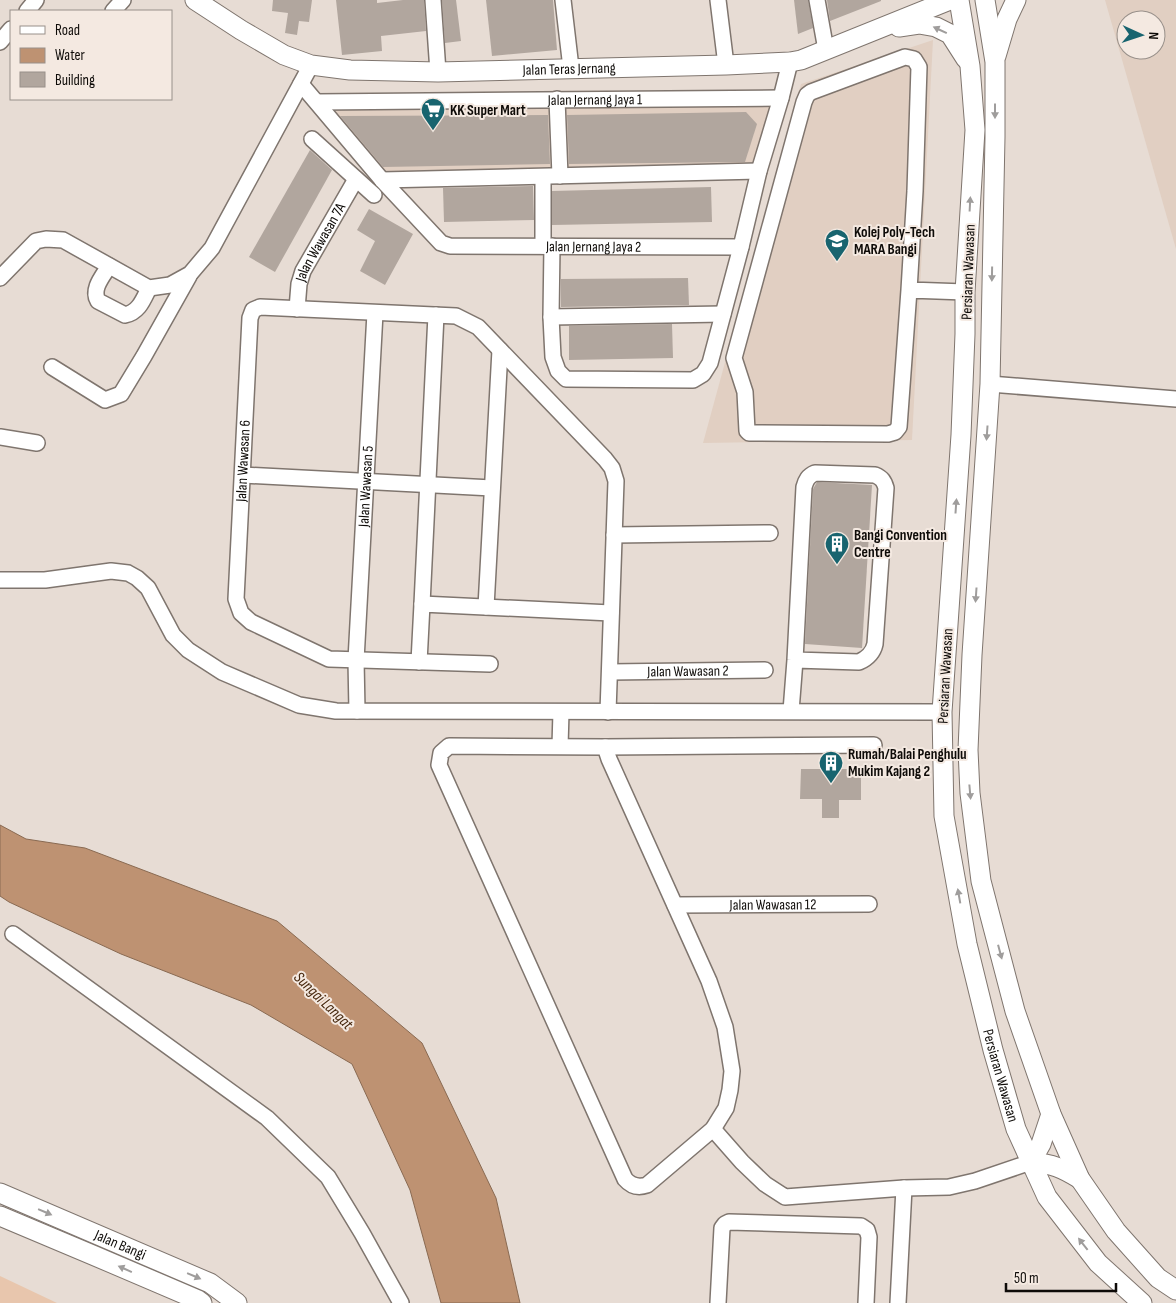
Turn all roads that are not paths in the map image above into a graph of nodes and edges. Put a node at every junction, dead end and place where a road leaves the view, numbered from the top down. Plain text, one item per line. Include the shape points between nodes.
1 (36, 0) edge
2 (123, 0) edge
3 (195, 0) edge
4 (433, 0) edge
5 (563, 0) edge
6 (718, 0) edge
7 (817, 0) edge
8 (950, 0) edge
9 (958, 0) edge
10 (985, 0) edge
11 (1016, 0) edge
12 (27, 10) edge
13 (115, 10) edge
14 (10, 30) edge
15 (871, 32) junction
16 (0, 42) edge
17 (826, 50) junction
18 (790, 62) junction
19 (995, 62) junction
20 (311, 65) junction
21 (726, 65) junction
22 (970, 66) junction
23 (571, 68) junction
24 (438, 72) junction
25 (301, 84) junction
26 (781, 98) junction
27 (557, 99) junction
28 (318, 102) junction
29 (312, 139) dead end
30 (759, 171) junction
31 (560, 176) junction
32 (543, 177) junction
33 (356, 179) junction
34 (382, 180) junction
35 (374, 195) dead end
36 (547, 246) junction
37 (741, 247) junction
38 (109, 266) junction
39 (190, 274) junction
40 (0, 278) edge
41 (149, 288) junction
42 (909, 290) junction
43 (965, 292) junction
44 (297, 309) junction
45 (375, 313) junction
46 (723, 314) junction
47 (436, 315) junction
48 (551, 317) junction
49 (965, 334) junction
50 (500, 350) junction
51 (52, 367) dead end
52 (990, 384) junction
53 (1176, 399) edge
54 (961, 435) junction
55 (0, 437) edge
56 (37, 442) dead end
57 (243, 475) junction
58 (366, 482) junction
59 (428, 485) junction
60 (492, 488) junction
61 (770, 533) dead end
62 (614, 535) junction
63 (0, 580) edge
64 (422, 604) junction
65 (486, 607) junction
66 (612, 613) junction
67 (972, 655) junction
68 (356, 660) junction
69 (795, 660) junction
70 (419, 662) junction
71 (490, 664) dead end
72 (765, 670) dead end
73 (610, 672) junction
74 (791, 711) junction
75 (357, 712) junction
76 (561, 712) junction
77 (608, 712) junction
78 (942, 712) junction
79 (874, 745) dead end
80 (560, 746) junction
81 (605, 747) junction
82 (968, 750) junction
83 (869, 904) dead end
84 (675, 905) junction
85 (13, 934) dead end
86 (1051, 1114) junction
87 (713, 1129) junction
88 (1031, 1162) junction
89 (1080, 1179) junction
90 (904, 1188) junction
91 (0, 1193) edge
92 (0, 1216) edge
93 (1176, 1290) edge
94 (202, 1303) edge
95 (237, 1303) edge
96 (400, 1303) edge
97 (718, 1303) edge
98 (866, 1303) edge
99 (898, 1303) edge
100 (1142, 1303) edge

1 - 12 street
2 - 13 street
3 - 20 main road, Jalan Teras Jernang via 284,55
4 - 24 street
5 - 23 street
6 - 21 street
7 - 17 street
8 - 15 main road, Jalan Teras Jernang
9 - 22 main road, Persiaran Wawasan
10 - 19 main road, Persiaran Wawasan
11 - 19 main road via 1007,18
14 - 16 street
15 - 17 main road, Jalan Teras Jernang
22 -> 15 main road via 950,34 936,27 919,24
17 - 18 main road, Jalan Teras Jernang
18 - 21 main road, Jalan Teras Jernang
18 - 26 street
19 -> 52 main road, Persiaran Wawasan
20 - 24 main road, Jalan Teras Jernang via 350,70
20 - 25 street
21 - 23 main road, Jalan Teras Jernang
43 -> 22 main road, Persiaran Wawasan via 975,130
23 - 24 main road, Jalan Teras Jernang
25 - 28 street
25 - 39 street via 212,248
26 - 27 street, Jalan Jernang Jaya 1
26 - 30 street
27 - 28 street, Jalan Jernang Jaya 1
27 - 31 street
28 - 34 street
29 - 33 street
30 - 31 street
30 - 37 street
31 - 32 street
32 - 34 street
32 - 36 street
33 - 35 street
33 - 44 street, Jalan Wawasan 7A via 304,271 299,284
34 - 36 street, Jalan Jernang Jaya 2 via 445,245
36 - 37 street, Jalan Jernang Jaya 2
36 - 48 street
37 - 46 street
38 - 40 street via 63,240 46,239 36,241
38 - 41 street
38 - 41 street via 95,290 95,296 125,315 137,309
39 - 41 street via 170,285
39 - 51 street via 121,394 105,400
42 - 42 street via 919,67 914,59 905,57 812,92 804,102 734,358 745,392 747,431 895,432 899,427
42 - 43 street
43 - 49 main road, Persiaran Wawasan
44 - 45 street
44 - 57 street, Jalan Wawasan 6 via 260,307 253,310 250,318
45 - 47 street
45 - 58 street, Jalan Wawasan 5
46 - 48 street
46 - 48 street via 710,363 703,374 693,380 566,379 552,357
47 - 50 street via 456,316 478,328
47 - 59 street
49 - 52 main road via 972,355
49 - 54 main road, Persiaran Wawasan
50 - 60 street
50 - 62 street via 612,468 616,481
52 - 53 street
52 - 54 main road via 974,402
52 -> 67 main road, Persiaran Wawasan
78 -> 54 main road, Persiaran Wawasan
55 - 56 street
57 - 58 street
57 - 68 street, Jalan Wawasan 6 via 236,599 241,613 250,622 329,659
58 - 59 street
58 - 68 street, Jalan Wawasan 5
59 - 60 street
59 - 64 street
60 - 65 street
61 - 62 street
62 - 66 street
63 - 75 street via 44,580 112,571 128,573 148,588 173,635 188,650 222,672 299,705
64 - 65 street
64 - 70 street
65 - 66 street
66 - 73 street
67 - 78 main road via 962,691
67 - 82 main road, Persiaran Wawasan
68 - 70 street
68 - 75 street, Jalan Wawasan 5
69 - 69 street via 805,481 815,473 880,477 886,488 874,650 859,662
69 - 74 street
70 - 71 street
72 - 73 street, Jalan Wawasan 2
73 - 77 street
74 - 77 street
74 - 78 street
75 - 76 street
76 - 77 street
76 - 80 street
78 - 82 main road via 958,727
88 -> 78 main road, Persiaran Wawasan via 1016,1130 968,944 944,816
79 - 81 street
80 - 81 street
80 - 87 street via 449,746 441,753 439,765 625,1178 640,1187 647,1185
81 - 84 street
82 -> 86 main road, Persiaran Wawasan via 981,881 1015,1011
83 - 84 street, Jalan Wawasan 12
84 - 87 street via 709,981 725,1027 732,1071 730,1090 726,1108
85 - 96 street via 267,1118 328,1177
86 - 88 main road
86 - 89 main road, Persiaran Wawasan
87 - 90 street via 765,1184 785,1198
88 - 89 main road via 1064,1169
88 - 90 street via 949,1187
100 -> 88 main road, Persiaran Wawasan via 1098,1263 1047,1197
89 - 93 main road, Persiaran Wawasan via 1116,1231 1158,1278
90 - 99 street
91 -> 95 main road, Jalan Bangi via 210,1283
94 -> 92 main road, Jalan Bangi
97 - 98 street via 722,1228 729,1222 861,1226 869,1237

